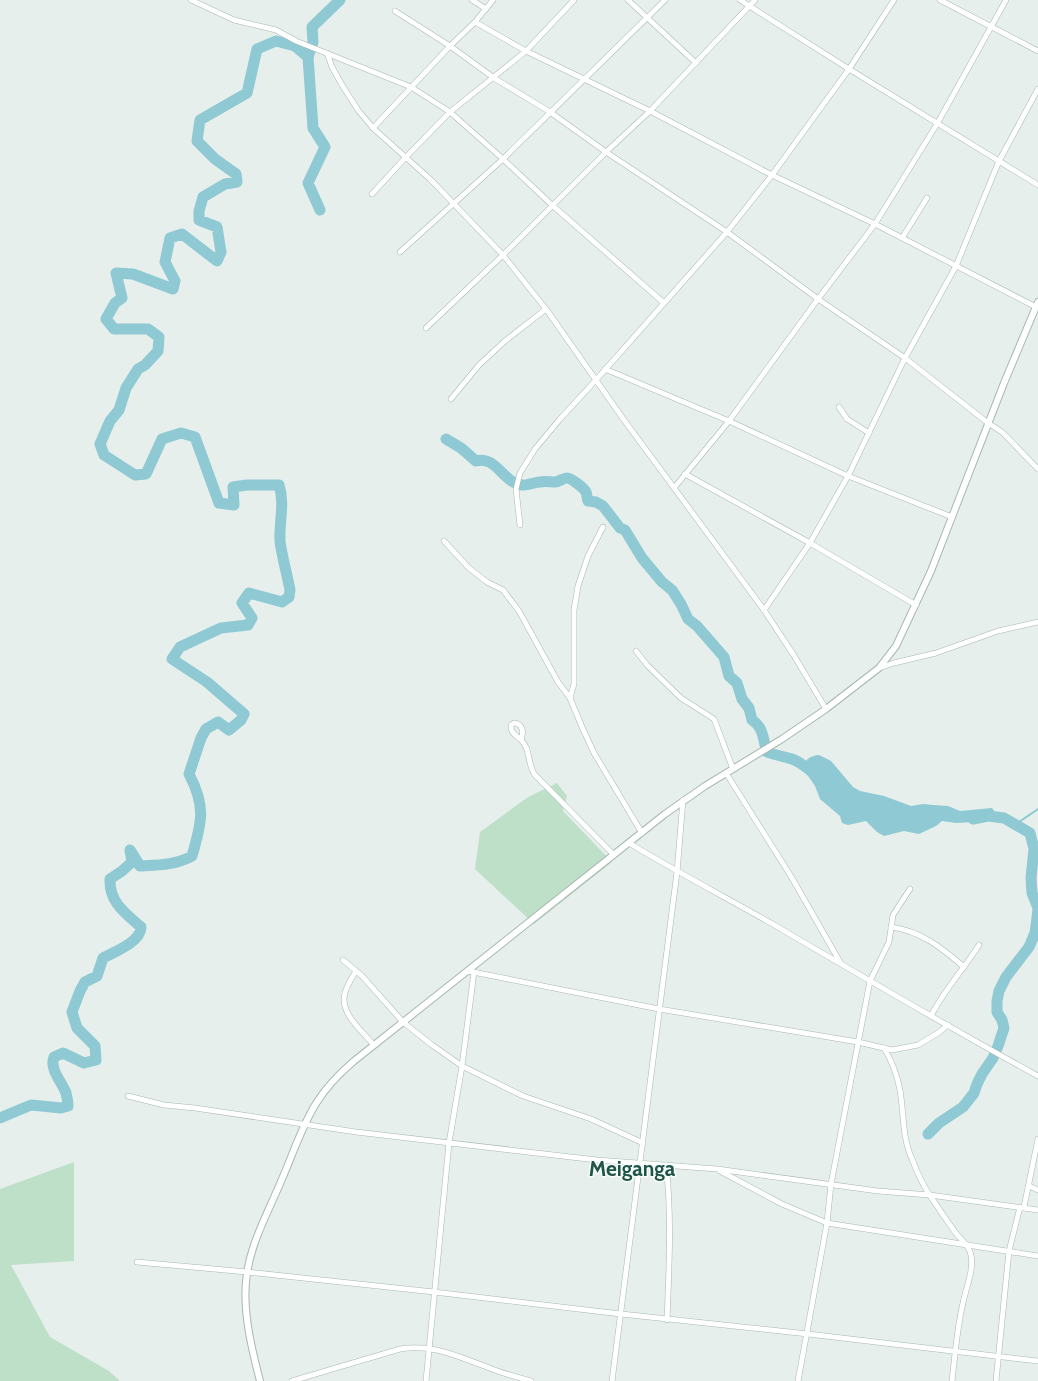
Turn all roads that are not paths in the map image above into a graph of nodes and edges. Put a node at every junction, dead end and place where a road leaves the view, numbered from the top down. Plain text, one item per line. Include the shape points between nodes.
1 (192, 0) edge
2 (472, 0) edge
3 (493, 0) edge
4 (574, 0) edge
5 (628, 0) edge
6 (665, 0) edge
7 (740, 0) edge
8 (755, 0) edge
9 (894, 0) edge
10 (940, 0) edge
11 (1006, 0) edge
12 (749, 6) junction
13 (486, 9) junction
14 (395, 11) dead end
15 (648, 18) junction
16 (475, 22) junction
17 (991, 26) junction
18 (450, 46) junction
19 (526, 51) junction
20 (1038, 51) edge
21 (326, 53) junction
22 (696, 63) junction
23 (849, 69) junction
24 (494, 78) junction
25 (583, 80) junction
26 (411, 87) junction
27 (1038, 90) edge
28 (650, 111) junction
29 (450, 112) junction
30 (550, 112) junction
31 (937, 124) junction
32 (373, 128) junction
33 (606, 152) junction
34 (406, 157) junction
35 (503, 159) junction
36 (999, 161) junction
37 (772, 175) junction
38 (1038, 185) edge
39 (372, 194) dead end
40 (927, 198) dead end
41 (454, 204) junction
42 (552, 205) junction
43 (875, 224) junction
44 (727, 232) junction
45 (902, 238) junction
46 (400, 252) dead end
47 (503, 255) junction
48 (956, 266) junction
49 (818, 299) junction
50 (664, 303) junction
51 (1037, 307) edge
52 (546, 309) junction
53 (426, 328) dead end
54 (905, 358) junction
55 (605, 369) junction
56 (596, 380) junction
57 (451, 399) dead end
58 (839, 407) dead end
59 (729, 421) junction
60 (988, 424) junction
61 (869, 433) junction
62 (1038, 469) edge
63 (685, 474) junction
64 (848, 476) junction
65 (674, 488) junction
66 (952, 517) junction
67 (520, 525) dead end
68 (603, 527) dead end
69 (444, 541) dead end
70 (810, 543) junction
71 (916, 605) junction
72 (764, 610) junction
73 (1038, 622) edge
74 (636, 651) dead end
75 (879, 668) junction
76 (570, 698) junction
77 (826, 709) junction
78 (521, 740) dead end
79 (733, 769) junction
80 (726, 773) junction
81 (683, 800) junction
82 (642, 833) junction
83 (628, 843) junction
84 (614, 855) junction
85 (677, 872) junction
86 (910, 889) dead end
87 (891, 927) junction
88 (979, 945) dead end
89 (343, 960) dead end
90 (840, 963) junction
91 (964, 967) junction
92 (356, 971) junction
93 (471, 972) junction
94 (870, 981) junction
95 (658, 1010) junction
96 (931, 1016) junction
97 (403, 1022) junction
98 (948, 1025) junction
99 (858, 1042) junction
100 (374, 1046) junction
101 (884, 1048) junction
102 (462, 1066) junction
103 (1038, 1076) edge
104 (128, 1096) dead end
105 (305, 1125) junction
106 (1038, 1139) edge
107 (449, 1143) junction
108 (643, 1143) junction
109 (1036, 1162) edge
110 (640, 1163) junction
111 (666, 1165) junction
112 (717, 1169) junction
113 (831, 1184) junction
114 (1029, 1186) junction
115 (1038, 1190) edge
116 (930, 1195) junction
117 (1022, 1207) junction
118 (1038, 1210) edge
119 (827, 1223) junction
120 (967, 1246) junction
121 (1009, 1251) junction
122 (1038, 1256) edge
123 (138, 1262) dead end
124 (247, 1272) junction
125 (434, 1292) junction
126 (621, 1314) junction
127 (667, 1320) junction
128 (808, 1334) junction
129 (428, 1348) junction
130 (954, 1351) junction
131 (999, 1356) junction
132 (1038, 1361) edge
133 (260, 1381) edge
134 (292, 1381) edge
135 (426, 1381) edge
136 (531, 1381) edge
137 (612, 1381) edge
138 (798, 1381) edge
139 (952, 1381) edge
140 (996, 1381) edge

1 - 21 street via 234,20 276,30
2 - 13 street
3 - 13 street
4 - 19 street
5 - 15 street
6 - 15 street
7 - 12 street
8 - 12 street
9 - 23 street
10 - 17 street
11 - 17 street
12 - 22 street
12 - 23 street
13 - 16 street
14 - 18 street
15 - 22 street
15 - 25 street
16 - 18 street
16 - 19 street
17 - 20 street
17 - 31 street
18 - 24 street
18 - 26 street
19 - 24 street
19 - 25 street
21 - 26 street
21 - 32 street via 342,85
22 - 28 street
23 - 31 street
23 - 37 street
24 - 29 street
24 - 30 street
25 - 28 street
25 - 30 street
26 - 29 street
26 - 32 street
27 - 36 street
28 - 33 street
28 - 37 street
29 - 34 street
29 - 35 street
30 - 33 street
30 - 35 street
31 - 36 street
31 - 43 street
32 - 34 street
33 - 42 street
33 - 44 street
34 - 39 street
34 - 41 street
35 - 41 street
35 - 42 street
36 - 38 street
36 - 48 street
37 - 43 street
37 - 44 street
40 - 45 street
41 - 46 street
41 - 47 street
42 - 47 street
42 - 50 street
43 - 45 street
43 - 49 street
44 - 49 street
44 - 50 street
45 - 48 street
47 - 52 street
47 - 53 street
48 - 51 street
48 - 54 street
49 - 54 street
49 - 59 street
50 - 55 street
51 - 60 street
52 - 56 street
52 - 57 street via 483,361
54 - 60 street
54 - 61 street
55 - 56 street
55 - 59 street
56 - 65 street
56 - 67 street via 535,449 520,473 516,494
58 - 61 street via 847,419
59 - 63 street
59 - 64 street
60 - 62 street via 1002,432
60 - 66 street
61 - 64 street
63 - 65 street
63 - 70 street
64 - 66 street
64 - 70 street
65 - 72 street
66 - 71 street
68 - 76 street via 588,556 578,586 574,610 574,684
69 - 76 street via 470,568 508,595 520,611 558,682
70 - 71 street
70 - 72 street
71 - 75 street via 896,646
72 - 77 street
73 - 75 street via 998,631 944,650
74 - 79 street via 681,698 714,719
75 - 77 street
76 - 82 street via 588,741
77 - 79 street
78 - 84 street via 526,747 531,770 535,775
79 - 80 street
80 - 81 street
80 - 90 street via 792,878
81 - 82 street
81 - 85 street
82 - 83 street
83 - 84 street
83 - 85 street
84 - 93 street
85 - 90 street
85 - 95 street
86 - 87 street via 893,914
87 - 91 street via 908,930 932,941
87 - 94 street via 889,942
88 - 91 street
89 - 92 street
90 - 94 street
91 - 96 street
92 - 97 street
92 - 100 street via 345,994 345,1007 354,1023
93 - 95 street
93 - 97 street
93 - 102 street
94 - 96 street
94 - 99 street
95 - 99 street
95 - 108 street
96 - 98 street
97 - 100 street
97 - 102 street
98 - 101 street via 918,1045 892,1050
98 - 103 street
99 - 101 street
99 - 113 street
100 - 105 street via 344,1070 324,1092
101 - 116 street via 897,1077 903,1128 911,1157
102 - 107 street
102 - 108 street via 523,1096 591,1119
104 - 105 street via 164,1105
105 - 107 street
105 - 124 street via 257,1237
106 - 109 street
107 - 110 street
107 - 125 street
108 - 110 street
109 - 114 street
110 - 111 street
110 - 126 street
111 - 112 street
111 - 127 street via 669,1195
112 - 113 street
112 - 119 street via 782,1204
113 - 116 street
113 - 119 street
114 - 115 street
114 - 117 street
116 - 117 street
116 - 120 street
117 - 118 street
117 - 121 street
119 - 120 street
119 - 128 street
120 - 121 street
120 - 130 street via 972,1265
121 - 122 street
121 - 131 street
123 - 124 street
124 - 125 street
124 - 133 street via 246,1304
125 - 126 street
125 - 129 street
126 - 127 street
126 - 137 street
127 - 128 street
128 - 130 street
128 - 138 street
129 - 134 street via 400,1349
129 - 135 street
129 - 136 street
130 - 131 street
130 - 139 street
131 - 132 street
131 - 140 street

